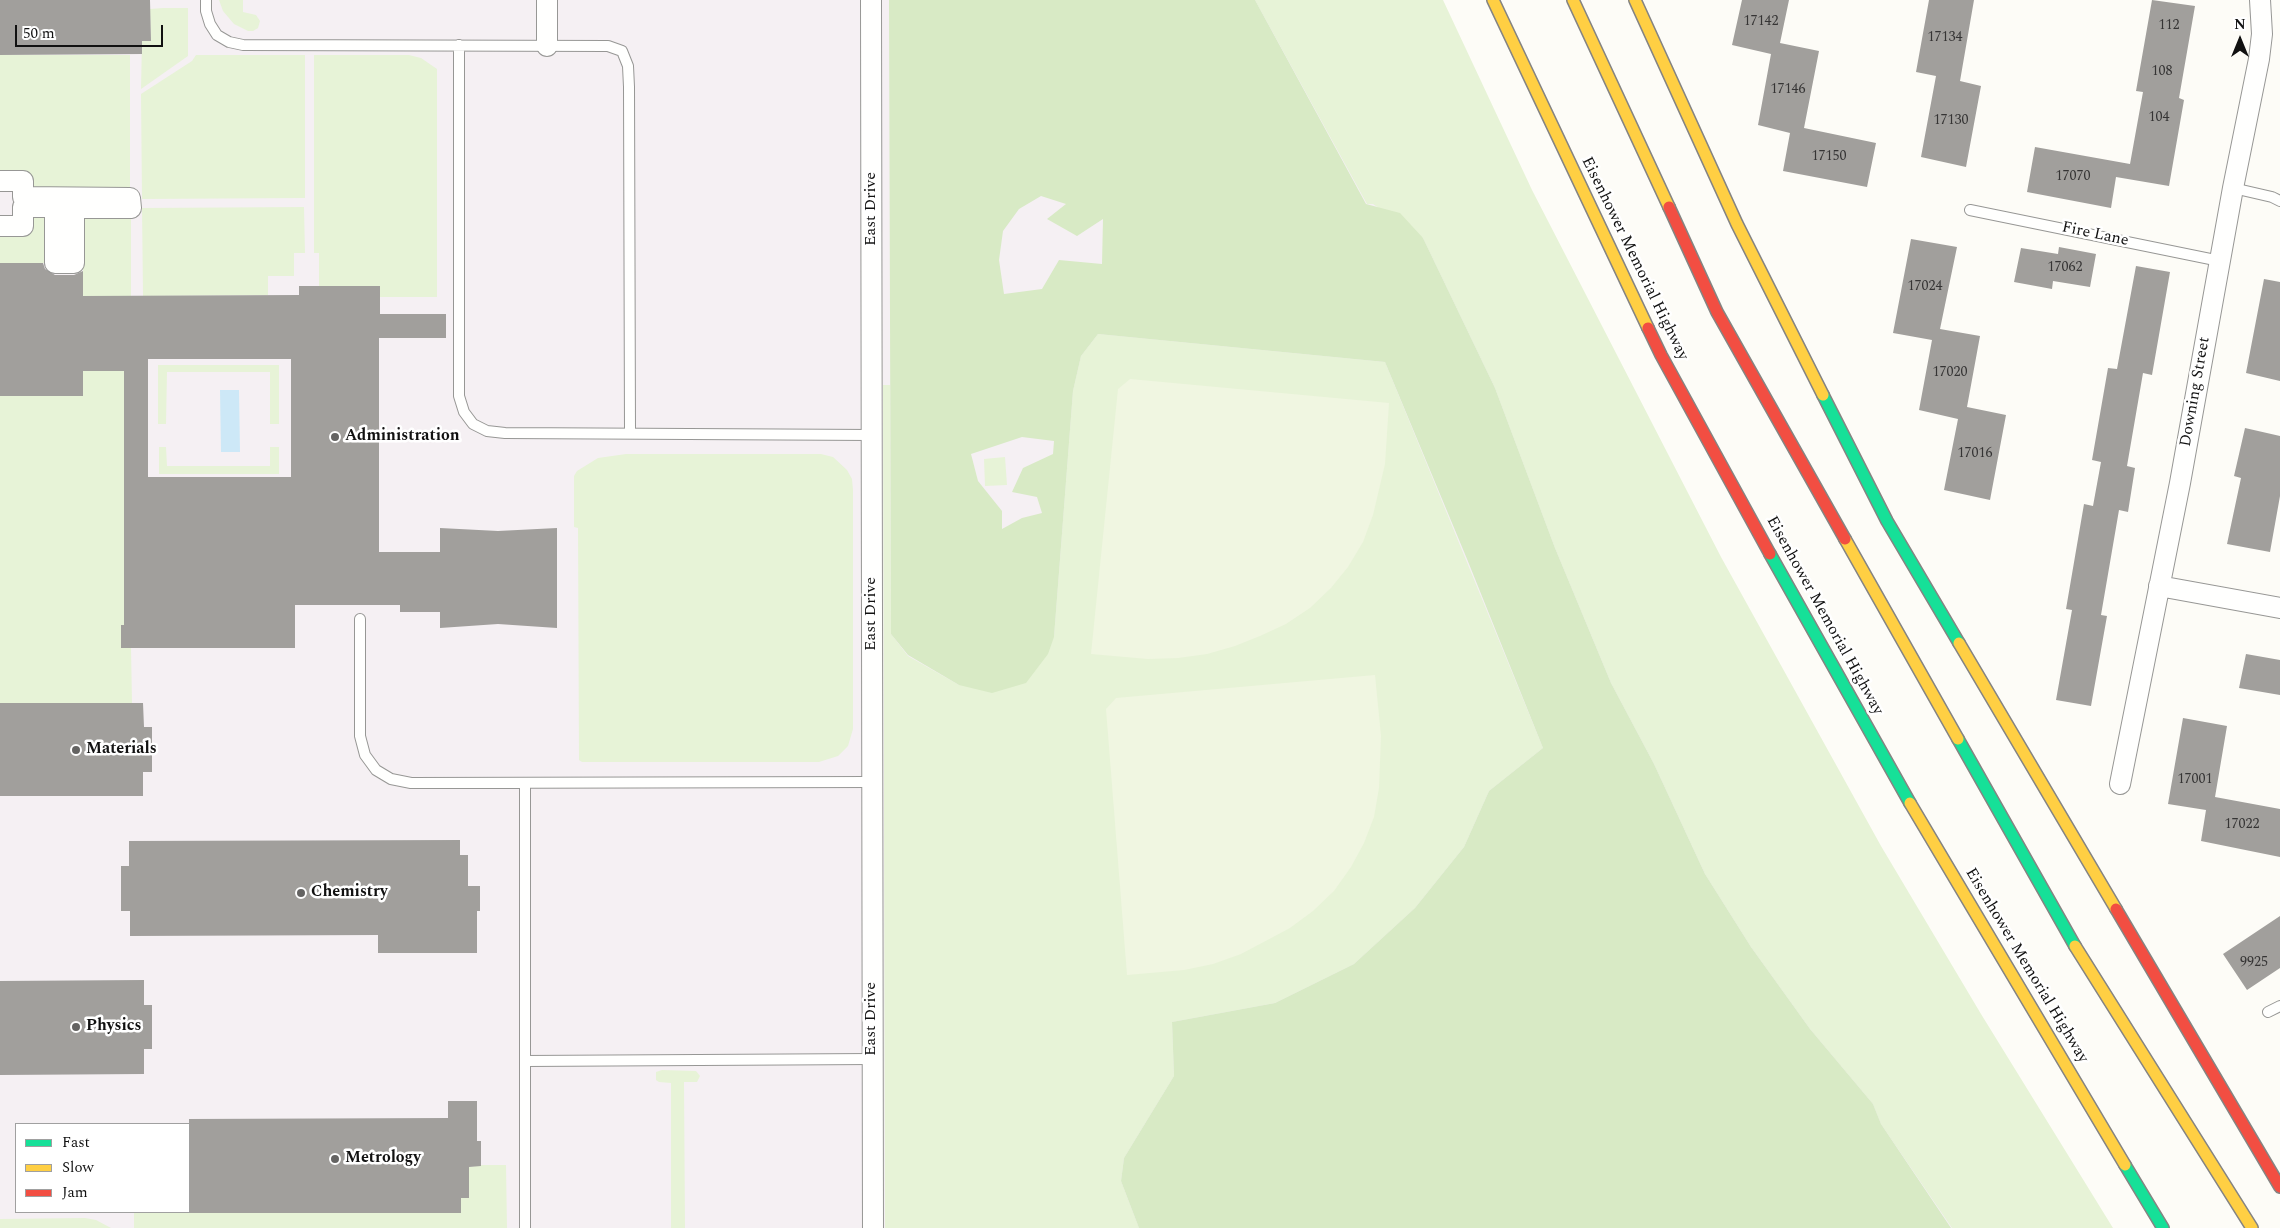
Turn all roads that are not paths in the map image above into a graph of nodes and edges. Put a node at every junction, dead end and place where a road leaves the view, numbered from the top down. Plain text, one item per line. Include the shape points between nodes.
1 (206, 0) edge
2 (547, 0) edge
3 (871, 0) edge
4 (1493, 0) edge
5 (1572, 0) edge
6 (1635, 0) edge
7 (2260, 0) edge
8 (1591, 9) dead end
9 (459, 45) junction
10 (547, 46) junction
11 (1636, 136) junction
12 (0, 181) edge
13 (2232, 188) junction
14 (2280, 201) edge
15 (1970, 210) dead end
16 (0, 226) edge
17 (2220, 261) junction
18 (630, 433) junction
19 (872, 435) junction
20 (2159, 586) junction
21 (2280, 608) edge
22 (360, 619) dead end
23 (872, 782) junction
24 (525, 783) junction
25 (2120, 784) dead end
26 (2280, 1006) edge
27 (2268, 1012) dead end
28 (872, 1059) junction
29 (525, 1061) junction
30 (2280, 1187) edge
31 (525, 1228) edge
32 (873, 1228) edge
33 (2163, 1228) edge
34 (2252, 1228) edge

1 - 9 lane via 210,24 217,35 243,45
2 - 10 street
3 - 19 street, East Drive
4 - 33 highway, Eisenhower Memorial Highway via 1661,355 1884,760
5 - 11 highway
6 - 30 highway via 1737,224 1887,521
7 - 13 street, Downing Street via 2262,34 2259,59
8 - 11 highway
9 - 10 lane
9 - 18 lane via 459,396 464,412 473,424 487,431
10 - 18 lane via 608,46 622,51 627,58
11 - 34 highway via 1717,312 1741,355 2072,941
12 - 16 street via 23,181 23,198 130,198 131,208 74,208 74,263 55,263 55,207 23,207 23,226
13 - 14 lane
13 - 17 street, Downing Street
15 - 17 lane, Fire Lane
17 - 20 street, Downing Street
18 - 19 lane
19 - 23 street, East Drive
20 - 21 street
20 - 25 street, Downing Street
22 - 24 lane via 360,736 365,755 376,770 391,779 411,783
23 - 24 lane
23 - 28 street, East Drive
24 - 29 lane
26 - 27 lane
28 - 29 lane
28 - 32 street, East Drive
29 - 31 lane

